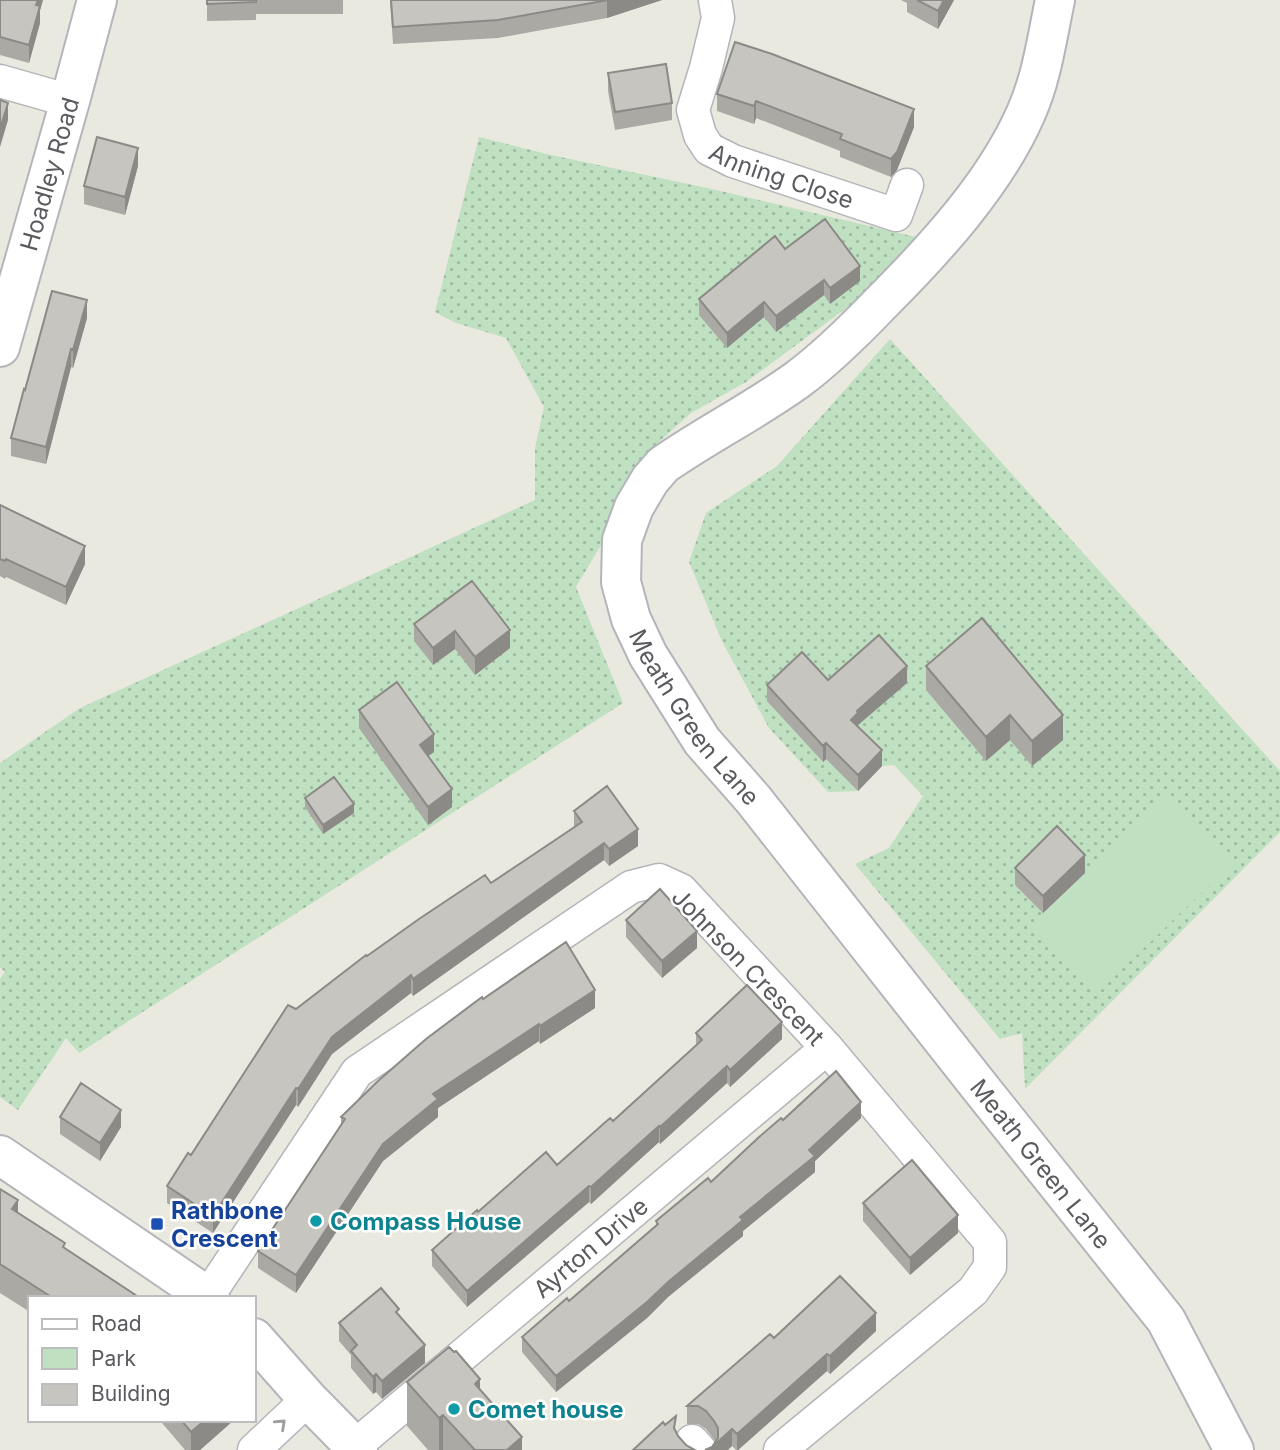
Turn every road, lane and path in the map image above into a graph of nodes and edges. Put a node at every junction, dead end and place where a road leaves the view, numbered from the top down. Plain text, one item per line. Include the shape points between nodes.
1 (97, 0) edge
2 (715, 0) edge
3 (1055, 0) edge
4 (0, 80) edge
5 (70, 101) junction
6 (907, 185) dead end
7 (0, 347) edge
8 (827, 1048) junction
9 (0, 1155) edge
10 (208, 1296) edge
11 (210, 1296) edge
12 (256, 1340) edge
13 (308, 1399) junction
14 (356, 1448) edge
15 (254, 1450) edge
16 (780, 1450) edge
17 (1234, 1450) edge

1 - 5 street, Hoadley Road
2 - 6 street, Anning Close via 718,18 693,110 709,149 896,215
3 - 17 street, Meath Green Lane via 1025,115 973,200 922,262 831,354 797,381 663,465 634,507 622,540 621,582 648,655 702,741 1167,1320
4 - 5 street
5 - 7 street, Hoadley Road
8 - 11 street, Johnson Crescent via 681,890 659,880 631,887 357,1072
8 - 14 street, Ayrton Drive
8 - 16 street, Johnson Crescent via 989,1242 990,1267 973,1291
9 - 10 street
12 - 13 street
13 - 14 street
15 -> 13 street

